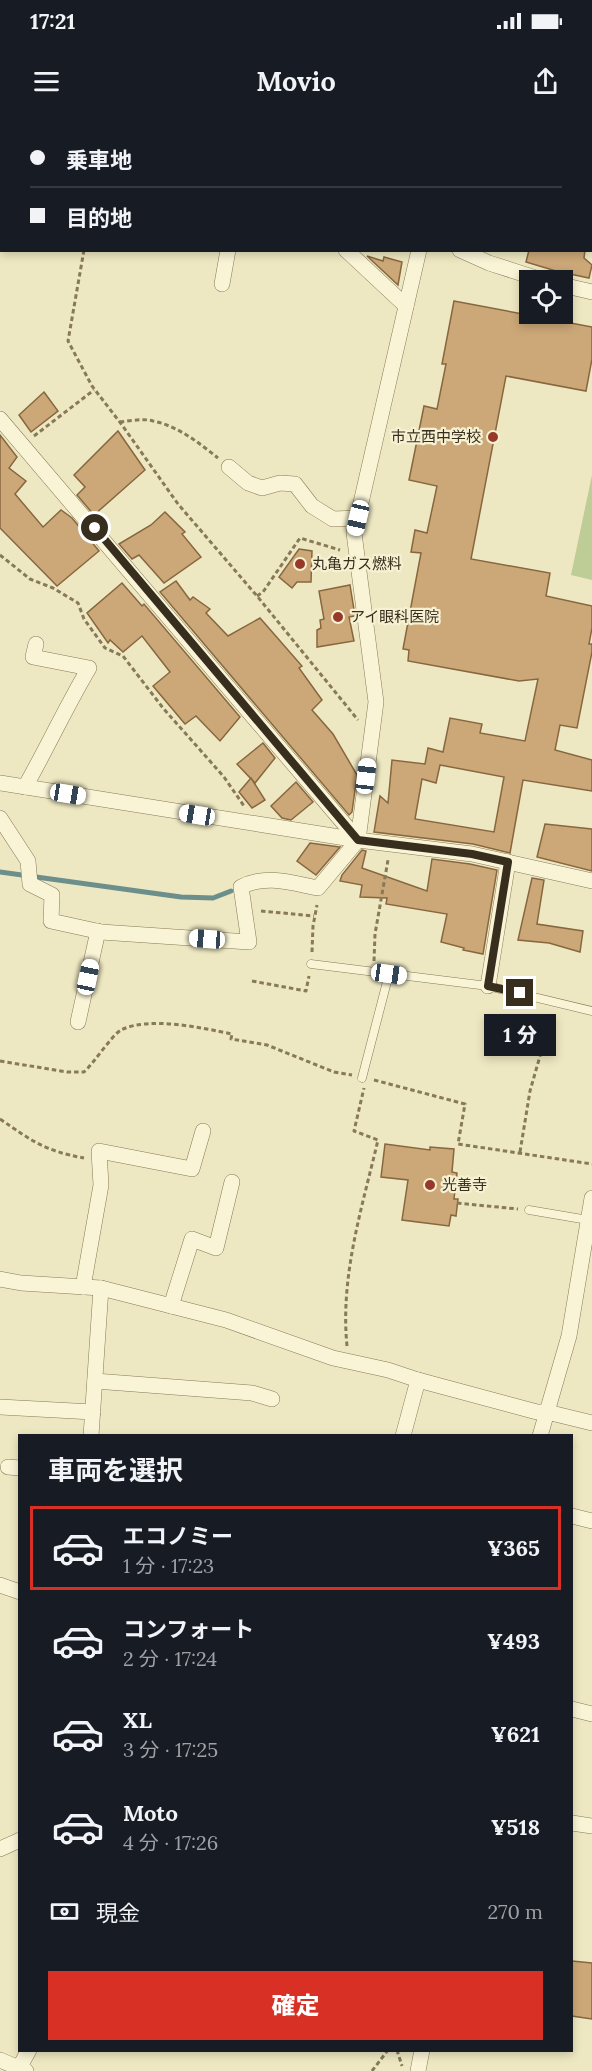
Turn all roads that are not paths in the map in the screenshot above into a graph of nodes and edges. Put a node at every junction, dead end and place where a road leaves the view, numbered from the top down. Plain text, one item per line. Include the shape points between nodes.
1 (228, 252) edge
2 (348, 252) edge
3 (419, 252) edge
4 (464, 252) edge
5 (519, 273) edge
6 (222, 284) dead end
7 (573, 288) edge
8 (592, 292) edge
9 (406, 306) junction
10 (0, 419) edge
11 (229, 467) road end
12 (358, 518) junction
13 (36, 644) dead end
14 (0, 783) edge
15 (25, 787) junction
16 (0, 818) edge
17 (358, 840) junction
18 (508, 862) junction
19 (592, 881) edge
20 (98, 931) junction
21 (311, 964) dead end
22 (389, 974) junction
23 (488, 986) junction
24 (592, 1011) edge
25 (78, 1022) dead end
26 (363, 1078) road end
27 (203, 1131) dead end
28 (232, 1182) dead end
29 (592, 1198) edge
30 (529, 1210) road end
31 (588, 1220) junction
32 (0, 1279) edge
33 (83, 1287) junction
34 (101, 1288) junction
35 (171, 1306) junction
36 (418, 1380) junction
37 (95, 1381) junction
38 (272, 1399) dead end
39 (0, 1407) edge
40 (93, 1412) junction
41 (548, 1412) junction
42 (592, 1423) edge
43 (92, 1434) edge
44 (404, 1434) edge
45 (541, 1434) edge
46 (573, 1516) edge
47 (592, 1521) edge
48 (0, 1585) edge
49 (18, 1591) edge
50 (573, 1709) edge
51 (592, 1714) edge
52 (573, 1823) edge
53 (592, 1826) edge
54 (18, 1841) edge
55 (0, 1850) edge
56 (28, 2052) edge
57 (422, 2052) edge
58 (0, 2060) edge
59 (22, 2069) edge
60 (418, 2071) edge

1 - 6 street
2 - 9 street
3 - 9 street
4 - 5 street
7 - 8 street
9 - 12 street
10 - 17 street
11 - 12 street via 248,483 262,488 295,484 312,506 333,519
12 - 17 street via 354,533 376,702
13 - 15 street via 33,657 89,668
14 - 15 street
15 - 17 street
16 - 20 street via 28,861 30,877 52,895 51,921
17 - 18 street
17 - 20 street via 318,888 274,880 241,887 249,942
18 - 19 street
18 - 23 street
20 - 25 street
21 - 22 lane
22 - 23 lane
22 - 26 lane
23 - 24 lane
27 - 33 street via 192,1169 99,1151 101,1185
28 - 35 street via 216,1248 192,1239
29 - 31 street
30 - 31 lane
31 - 41 street via 569,1336
32 - 33 street
33 - 34 street
34 - 35 street
34 - 37 street
35 - 36 street via 226,1320 333,1358
36 - 41 street
36 - 44 street
37 - 38 street via 252,1393
37 - 40 street
39 - 40 street
40 - 43 street
41 - 42 street
41 - 45 street
46 - 47 street
48 - 49 street
50 - 51 street
52 - 53 street
54 - 55 street
56 - 59 street
57 - 60 street
58 - 59 street

